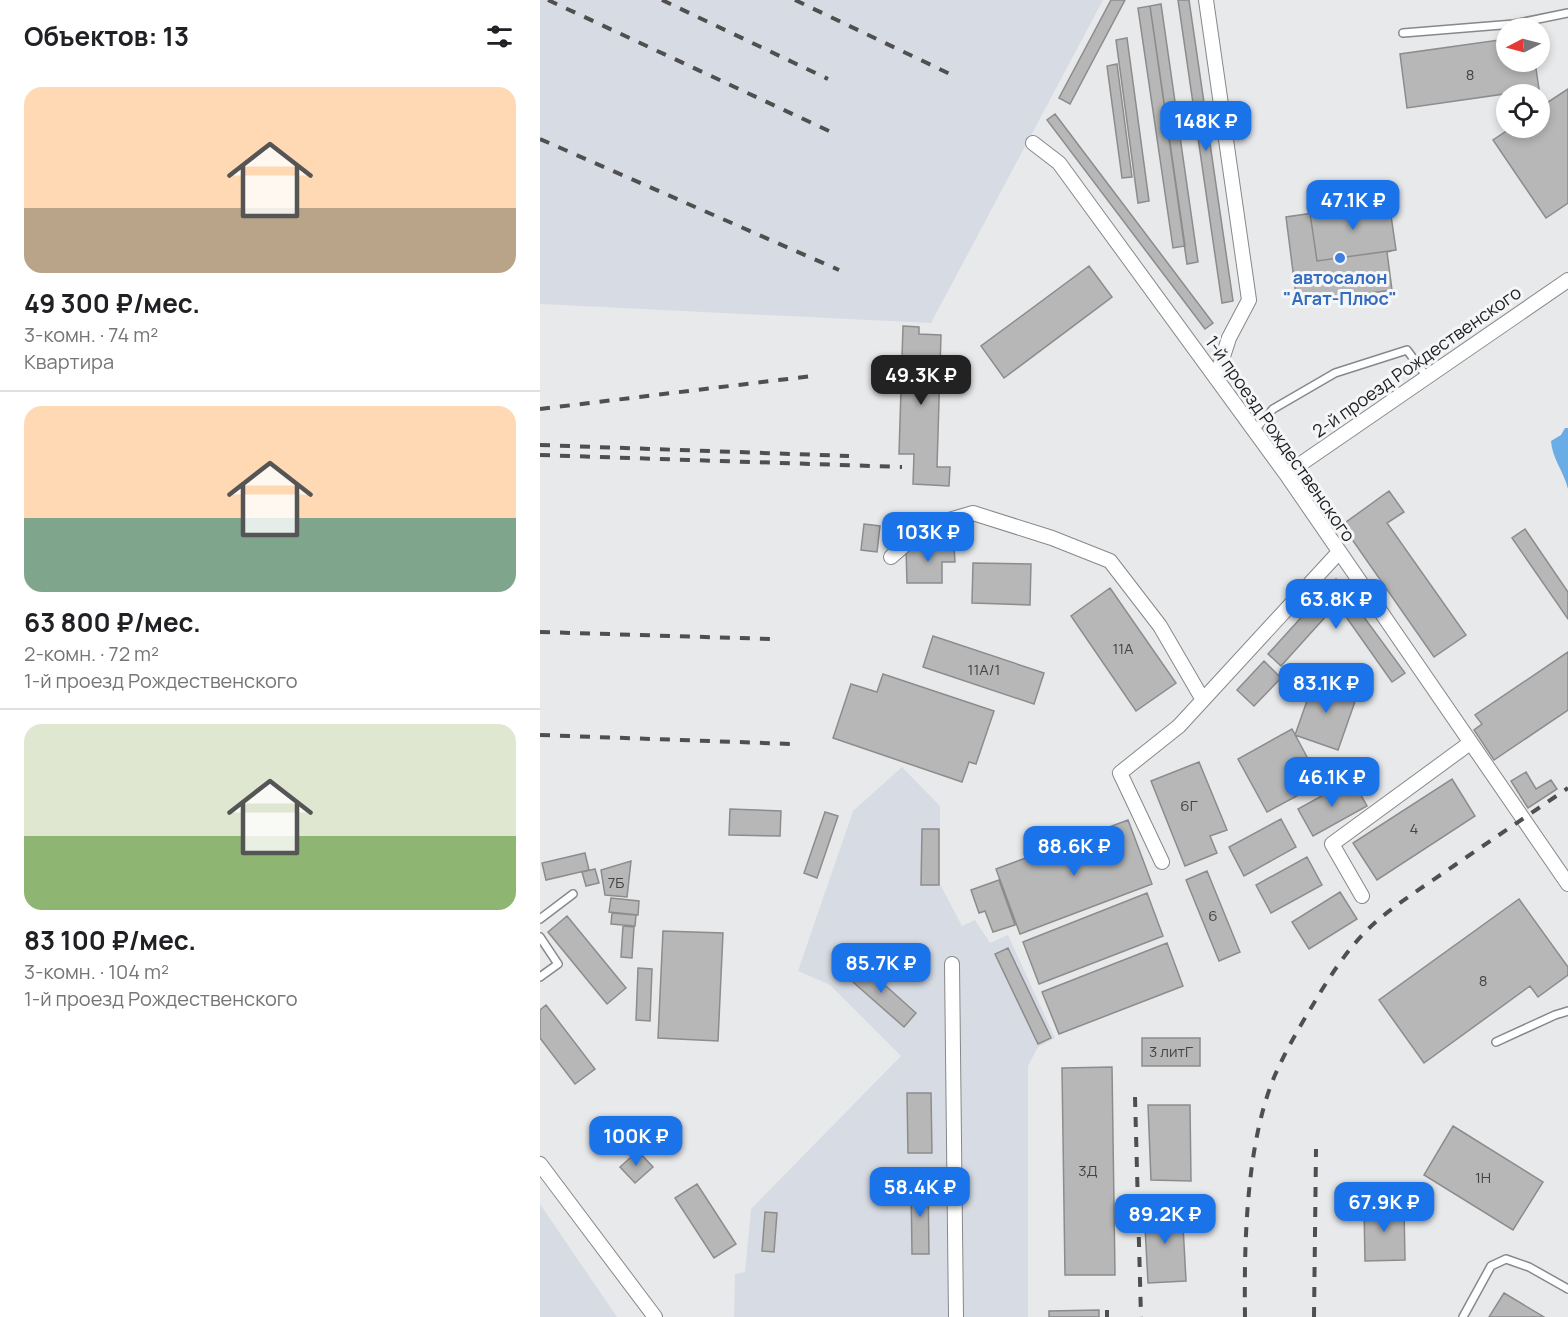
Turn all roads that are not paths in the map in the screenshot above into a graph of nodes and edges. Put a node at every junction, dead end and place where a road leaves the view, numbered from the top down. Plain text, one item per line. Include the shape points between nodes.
1 (1206, 0) edge
2 (1568, 14) edge
3 (1403, 33) dead end
4 (1033, 143) dead end
5 (1568, 280) edge
6 (1427, 377) junction
7 (1216, 378) junction
8 (1254, 431) junction
9 (1286, 474) junction
10 (1339, 552) junction
11 (891, 557) dead end
12 (1203, 700) junction
13 (1470, 743) junction
14 (1162, 861) dead end
15 (1568, 884) edge
16 (573, 894) dead end
17 (1362, 896) dead end
18 (540, 919) edge
19 (540, 937) edge
20 (952, 964) dead end
21 (540, 977) edge
22 (1568, 1011) edge
23 (1496, 1042) dead end
24 (540, 1164) edge
25 (1568, 1289) edge
26 (655, 1317) edge
27 (956, 1317) edge
28 (1463, 1317) edge

1 - 7 street via 1249,300 1229,338
2 - 3 lane via 1514,24
4 - 7 street, 1-й проезд Рождественского via 1059,163
5 - 6 street, 2-й проезд Рождественского
6 - 8 lane via 1407,350 1374,359 1335,373 1294,395 1273,409
6 - 9 street, 2-й проезд Рождественского
7 - 8 street, 1-й проезд Рождественского
8 - 9 street, 1-й проезд Рождественского
9 - 10 street, 1-й проезд Рождественского
10 - 12 street
10 - 13 street, 1-й проезд Рождественского
11 - 12 street via 924,527 973,513 1110,561 1160,626
12 - 14 street via 1179,726 1120,774
13 - 15 street, 1-й проезд Рождественского
13 - 17 street via 1332,844
16 - 18 lane
19 - 21 lane via 558,964
20 - 27 street
22 - 23 lane
24 - 26 street
25 - 28 lane via 1506,1259 1491,1266

